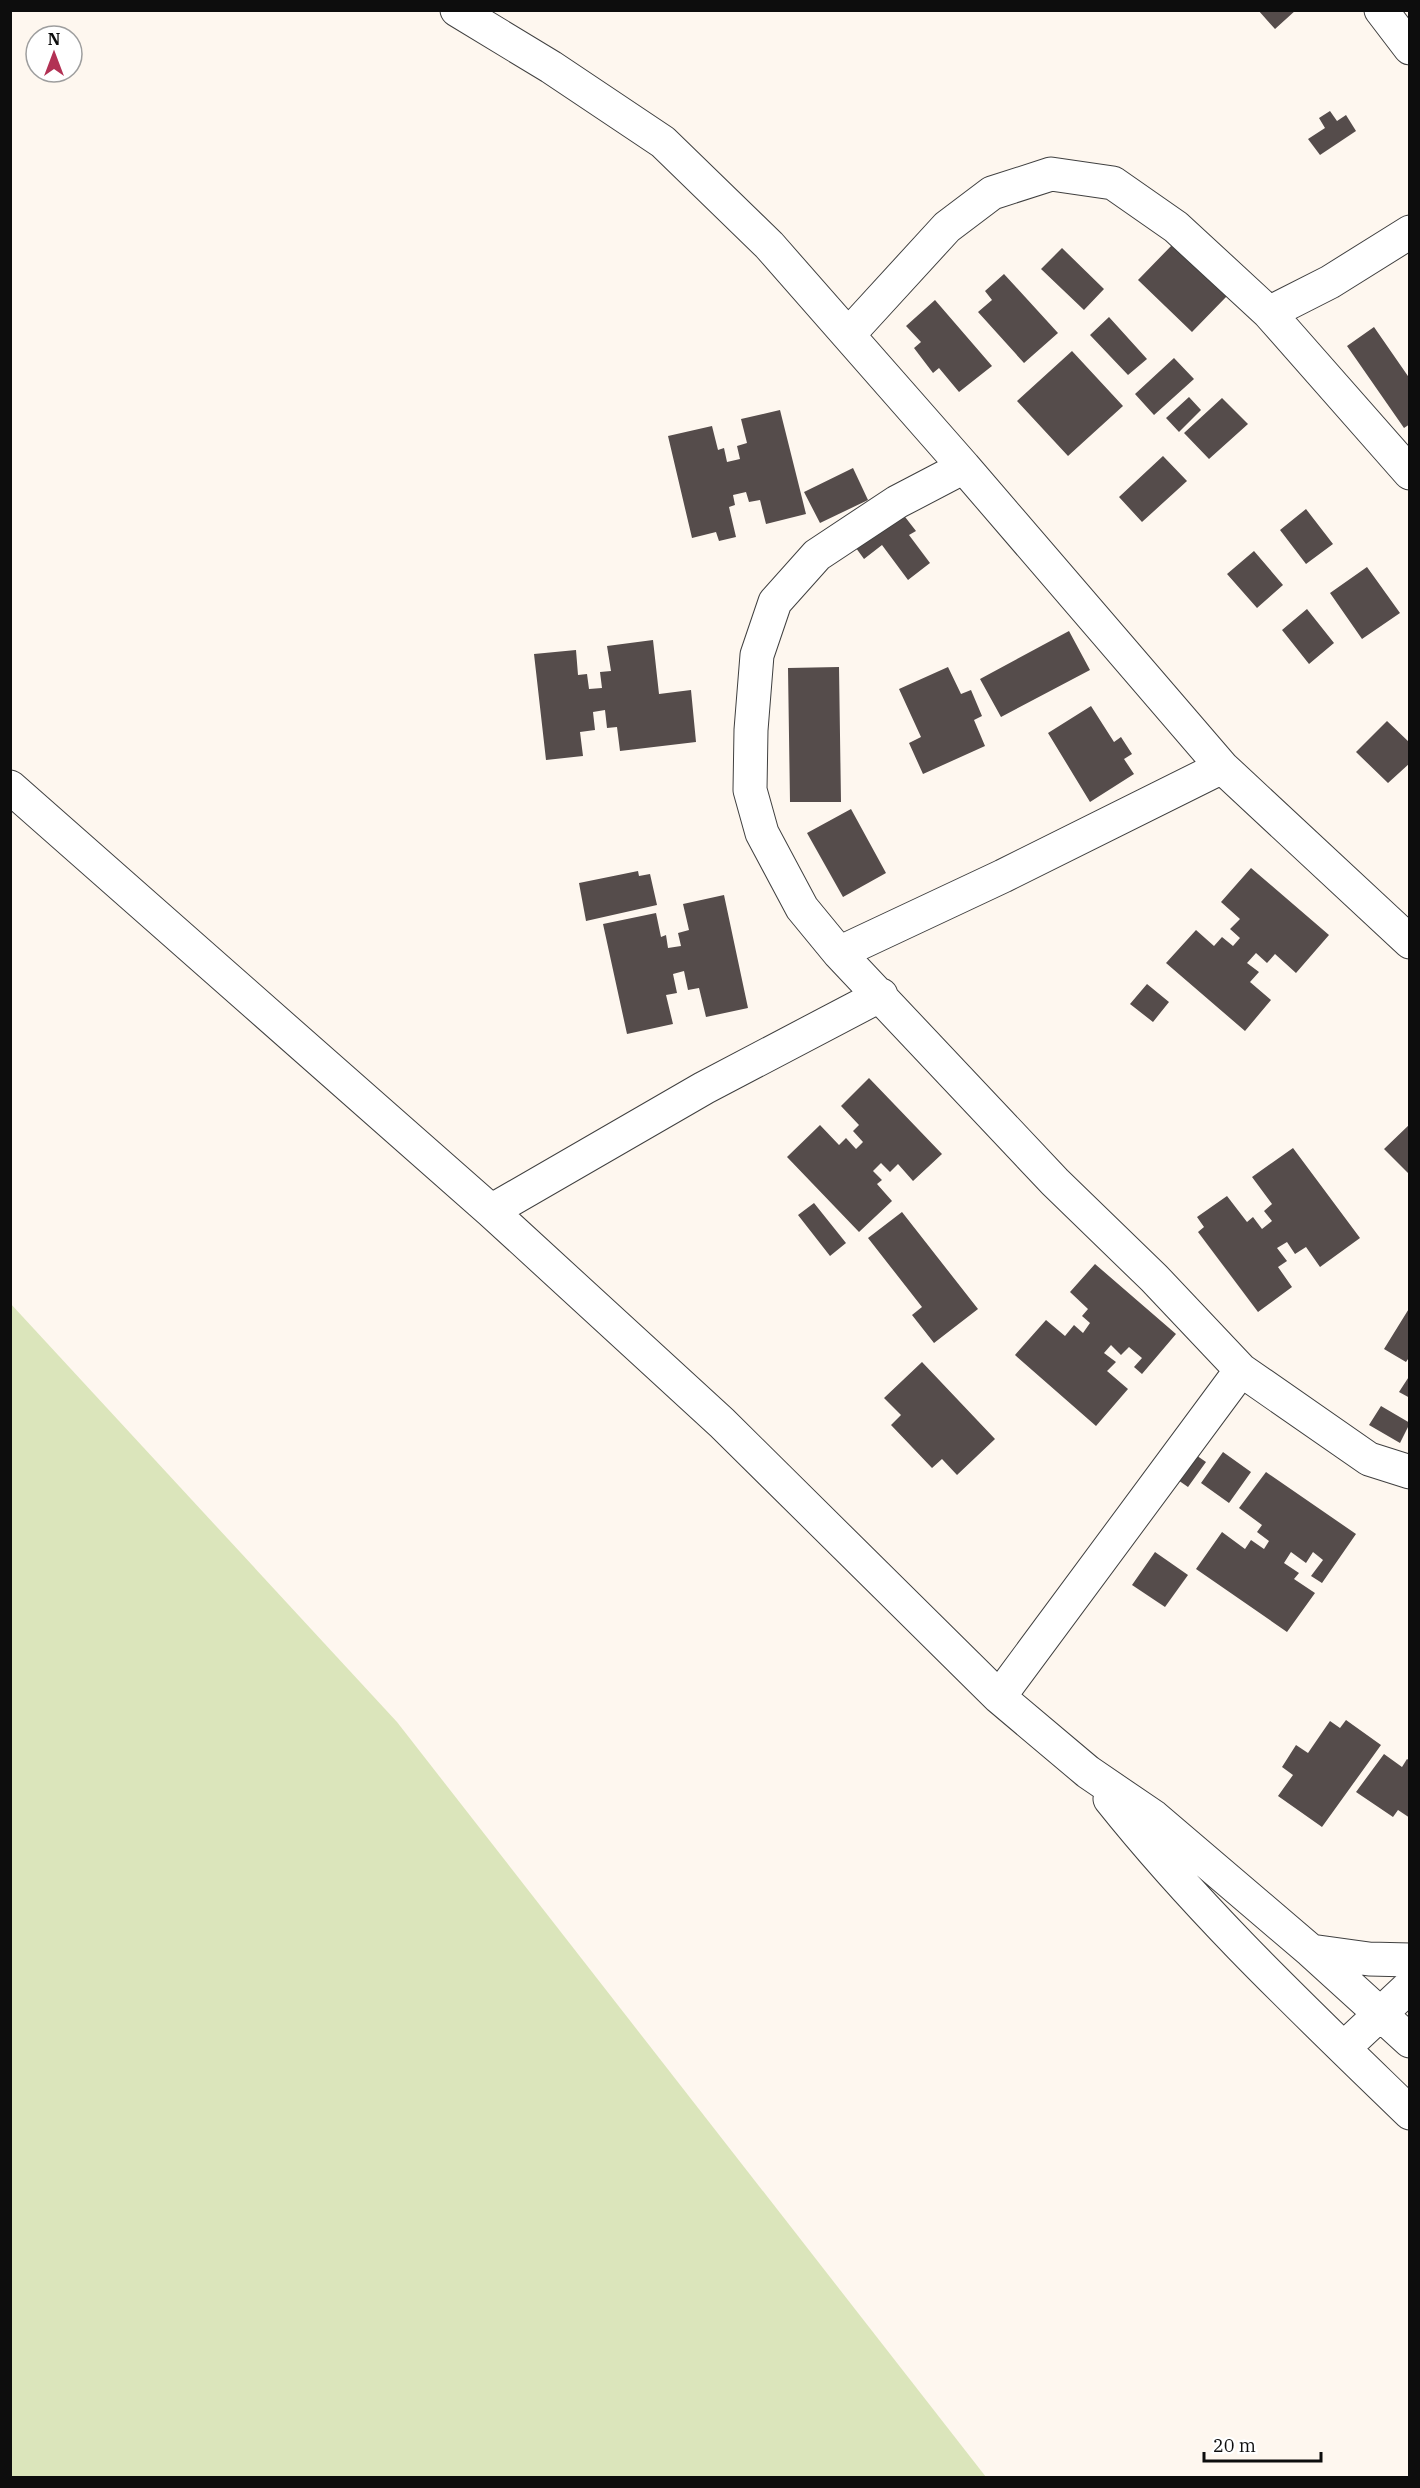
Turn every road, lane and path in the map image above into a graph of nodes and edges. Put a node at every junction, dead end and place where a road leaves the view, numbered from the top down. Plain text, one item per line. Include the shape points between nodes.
1 (457, 10) edge
2 (1381, 10) edge
3 (1410, 48) edge
4 (1410, 232) edge
5 (1269, 313) junction
6 (849, 334) junction
7 (964, 467) junction
8 (1410, 473) edge
9 (1222, 767) junction
10 (10, 787) edge
11 (1410, 942) edge
12 (839, 953) junction
13 (880, 995) junction
14 (491, 1211) junction
15 (1241, 1370) junction
16 (1410, 1472) edge
17 (999, 1697) junction
18 (1088, 1772) junction
19 (1311, 1952) junction
20 (1410, 1960) edge
21 (1410, 1986) edge
22 (1381, 2014) junction
23 (1410, 2041) edge
24 (1344, 2049) junction
25 (1410, 2113) edge

1 - 6 street via 663,142 769,245
2 - 3 street
4 - 5 street via 1330,282
5 - 6 street via 1176,226 1113,183 1052,174 992,193 947,227
5 - 8 street
6 - 7 street
7 - 9 street
7 - 12 street via 897,502 817,555 775,602 757,655 750,790 762,833 802,908
9 - 11 street
9 - 12 street
10 - 14 street
12 - 13 street
13 - 14 street via 704,1088
13 - 15 street via 1055,1182
14 - 17 street via 722,1423
15 - 16 street via 1369,1459
15 - 17 street
17 - 18 street
18 - 19 street via 1154,1817
18 - 24 street via 1138,1834 1231,1935
19 - 20 street
19 - 22 street
21 - 22 street
22 - 23 street
22 - 24 street
24 - 25 street

